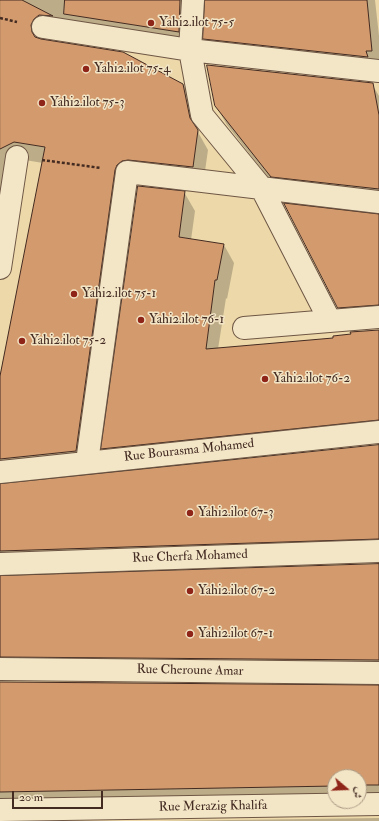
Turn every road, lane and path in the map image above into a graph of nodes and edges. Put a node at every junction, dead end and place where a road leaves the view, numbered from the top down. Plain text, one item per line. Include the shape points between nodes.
1 (193, 0) edge
2 (43, 28) dead end
3 (190, 50) junction
4 (379, 71) edge
5 (17, 157) joint
6 (127, 172) junction
7 (261, 187) junction
8 (379, 202) edge
9 (0, 268) edge
10 (379, 317) edge
11 (330, 321) junction
12 (244, 328) dead end
13 (379, 432) edge
14 (86, 462) junction
15 (0, 472) edge
16 (379, 551) edge
17 (0, 564) edge
18 (0, 669) edge
19 (379, 674) edge
20 (379, 804) edge
21 (0, 810) edge

1 - 3 street
2 - 3 street
3 - 4 street
3 - 7 street via 202,115
5 - 6 path
5 - 9 street
6 - 7 street
6 - 14 street
7 - 8 street
7 - 11 street
10 - 11 street
11 - 12 street
13 - 14 street, Rue Bourasma Mohamed
14 - 15 street, Rue Bourasma Mohamed
16 - 17 street, Rue Cherfa Mohamed
18 - 19 street, Rue Cheroune Amar
20 - 21 street, Rue Merazig Khalifa

